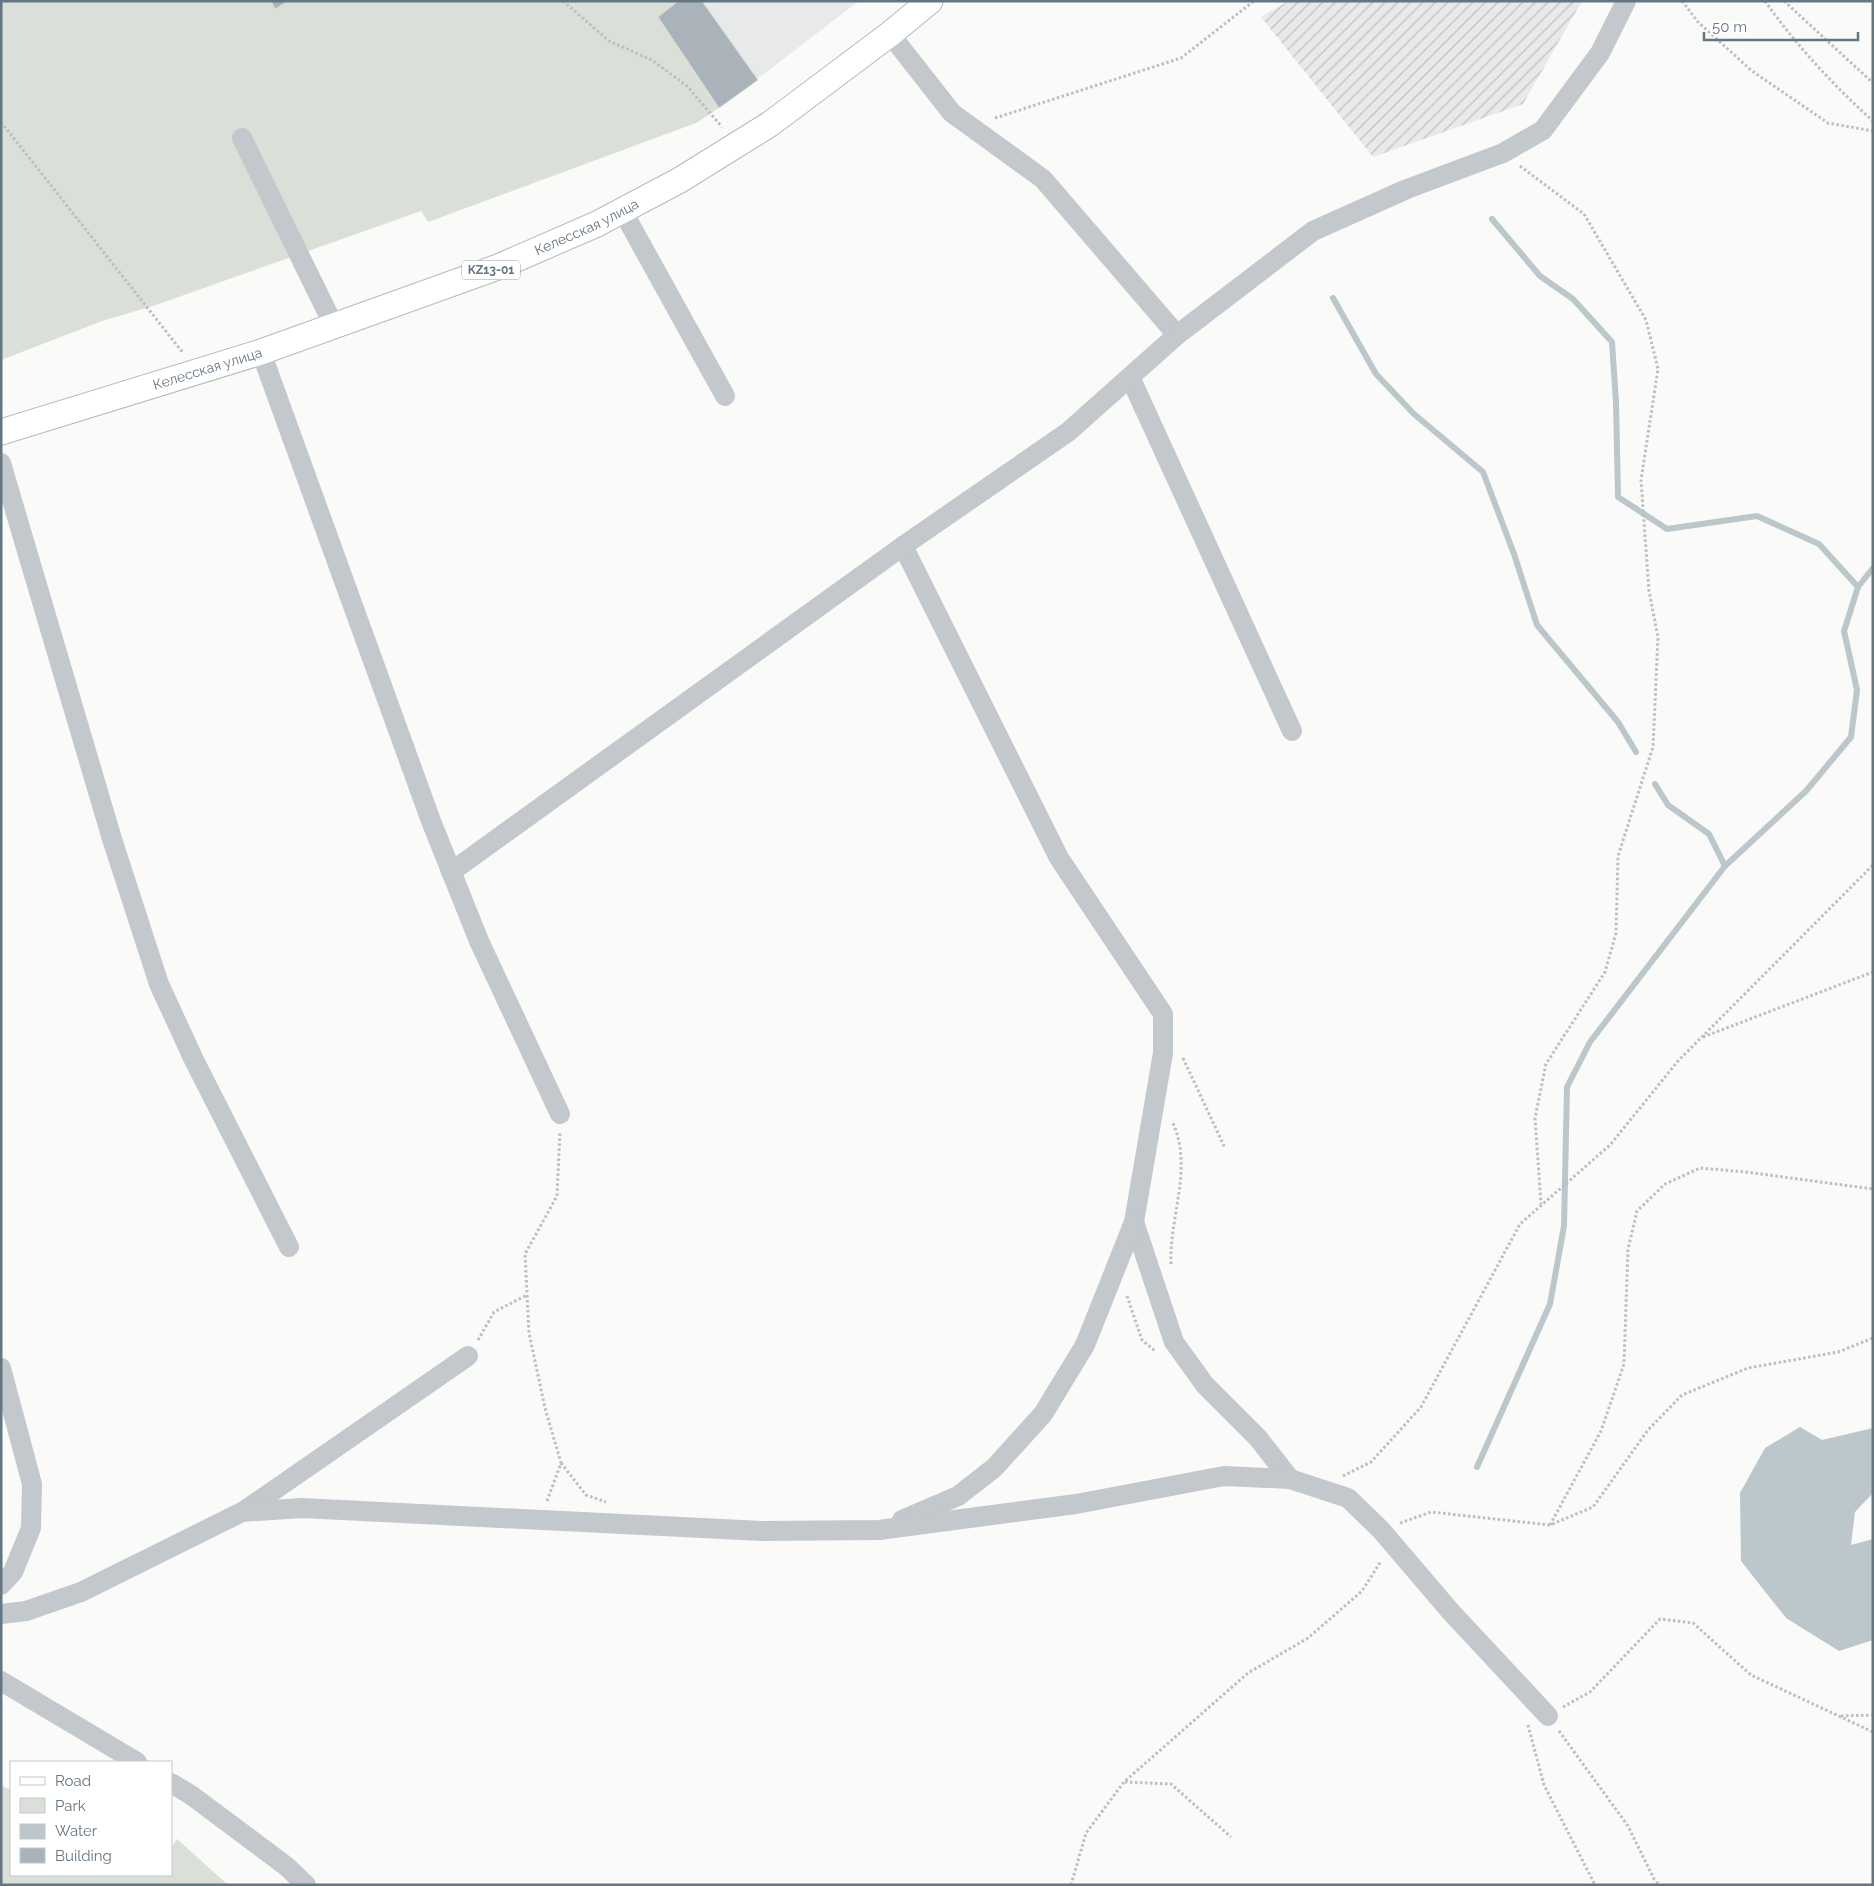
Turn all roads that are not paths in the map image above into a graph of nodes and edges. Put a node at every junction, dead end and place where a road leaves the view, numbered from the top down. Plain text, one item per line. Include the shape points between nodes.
1 (930, 1) edge
2 (1626, 1) edge
3 (890, 34) junction
4 (242, 138) dead end
5 (622, 210) junction
6 (334, 326) junction
7 (1177, 335) junction
8 (261, 352) junction
9 (1130, 377) junction
10 (725, 396) dead end
11 (1, 432) edge
12 (1, 463) edge
13 (903, 546) junction
14 (1292, 731) dead end
15 (451, 872) junction
16 (560, 1114) road end
17 (1134, 1222) junction
18 (289, 1247) dead end
19 (468, 1356) road end
20 (1, 1368) edge
21 (1290, 1479) junction
22 (242, 1512) junction
23 (879, 1530) junction
24 (1, 1585) edge
25 (1, 1614) edge
26 (1, 1681) edge
27 (1548, 1716) road end
28 (134, 1761) edge
29 (172, 1784) edge
30 (306, 1885) edge

1 - 3 main road, Келесская улица / KZ13-01
2 - 7 street via 1600,52 1544,130 1503,153 1407,189 1314,231
3 - 5 main road, Келесская улица / KZ13-01 via 770,124 680,180
3 - 7 street via 952,113 1042,179
4 - 6 street
5 - 6 main road, Келесская улица / KZ13-01 via 498,267
5 - 10 street
6 - 8 main road, Келесская улица / KZ13-01
7 - 9 street
8 - 11 main road, Келесская улица / KZ13-01
8 - 15 street
9 - 13 street via 1068,432
9 - 14 street
12 - 18 street via 112,839 159,984
13 - 15 street
13 - 17 street via 1059,858 1163,1014 1163,1053
15 - 16 street via 479,941
17 - 21 street via 1174,1342 1205,1385 1258,1438
17 - 23 street via 1085,1345 1043,1414 994,1468 958,1496
19 - 22 street
20 - 24 street via 32,1484 30,1528 14,1572
21 - 23 street via 1224,1476 1076,1504
21 - 27 street via 1348,1498 1387,1536 1451,1612
22 - 23 street via 302,1508 762,1531
22 - 25 street via 81,1592 26,1611
26 - 28 street
29 - 30 street via 278,1860

